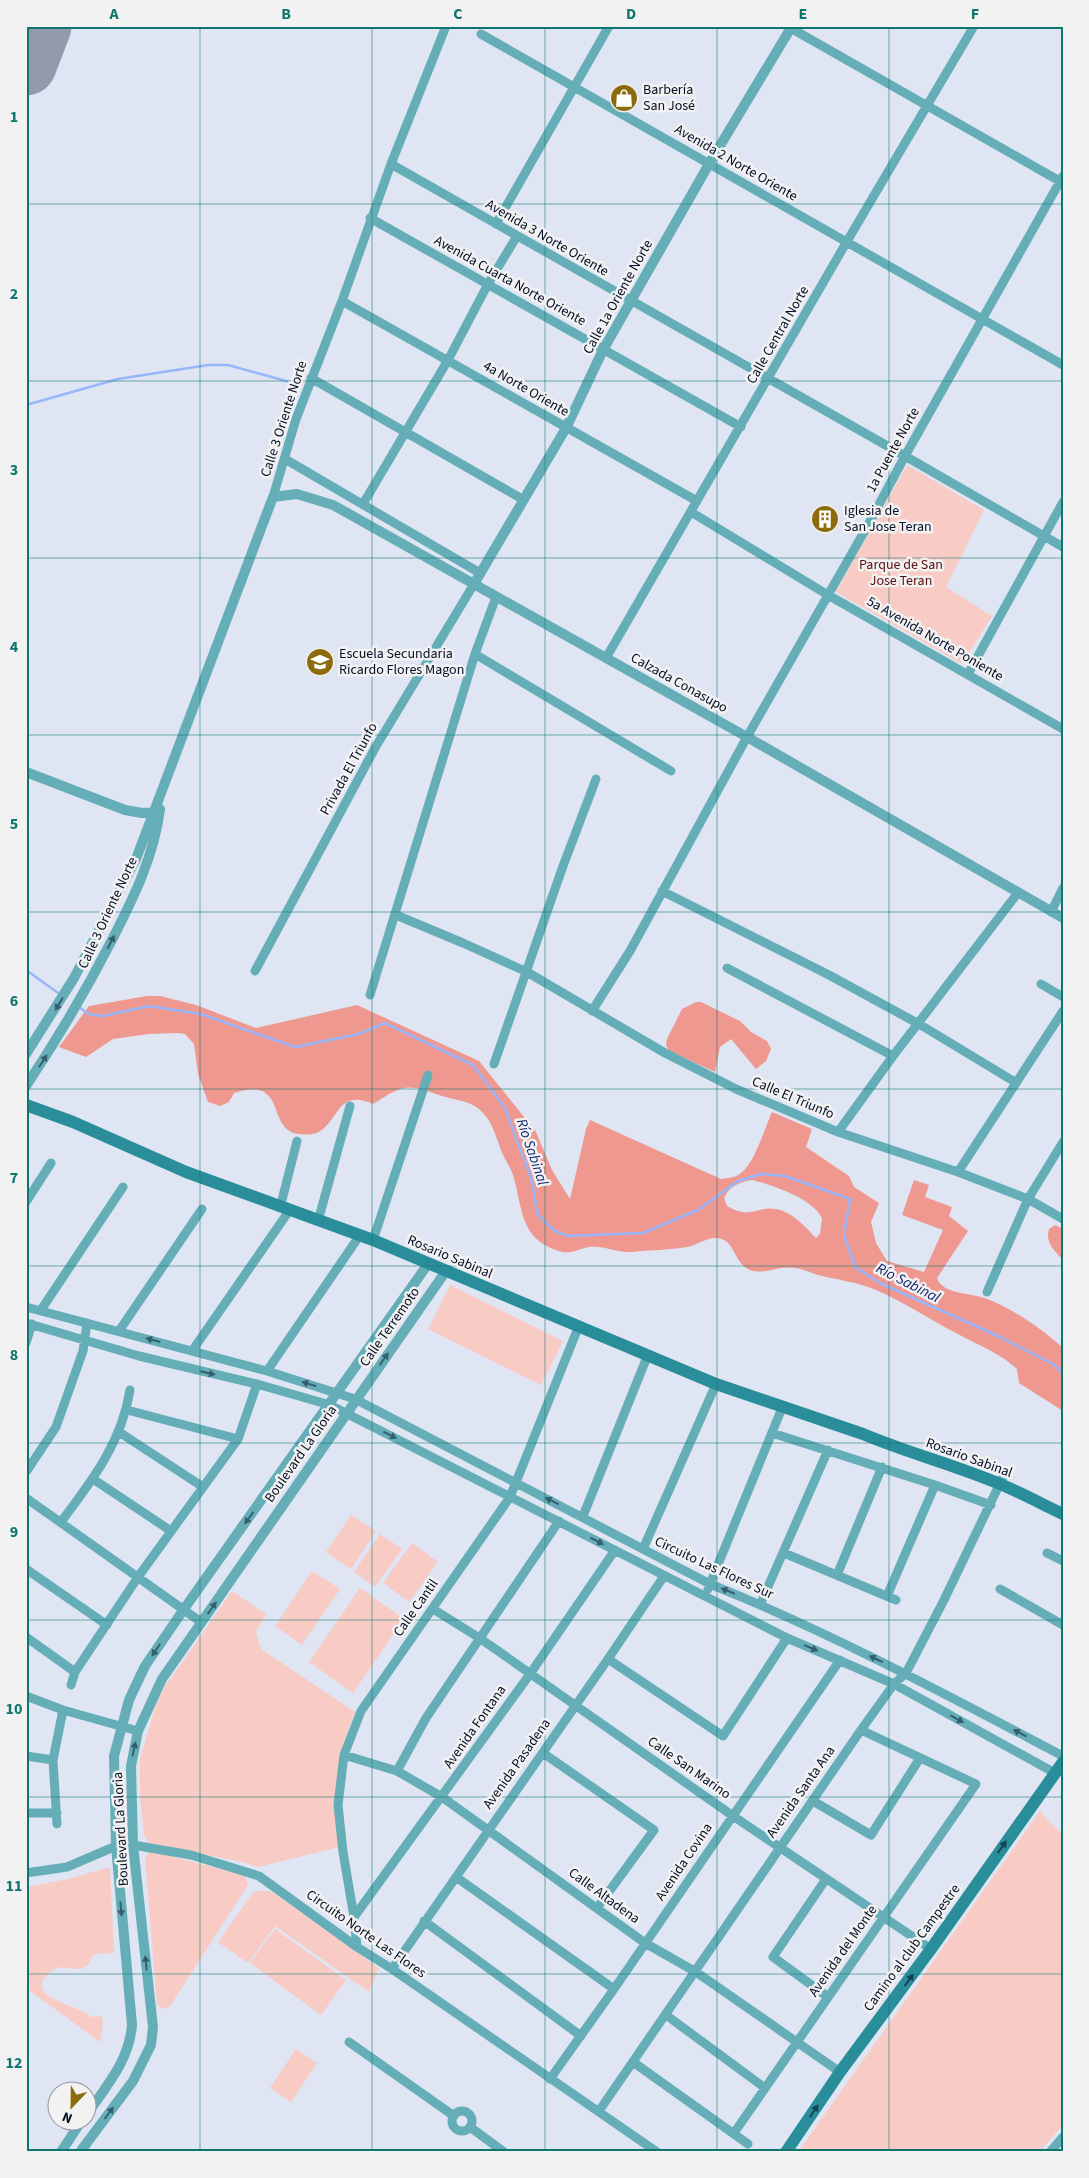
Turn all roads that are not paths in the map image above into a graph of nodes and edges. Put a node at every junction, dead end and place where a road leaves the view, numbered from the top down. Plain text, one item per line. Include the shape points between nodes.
1 (446, 26) edge
2 (609, 26) edge
3 (974, 26) edge
4 (790, 27) edge
5 (481, 34) dead end
6 (574, 87) junction
7 (928, 106) junction
8 (390, 164) junction
9 (709, 164) junction
10 (1062, 180) edge
11 (370, 218) junction
12 (496, 224) junction
13 (516, 236) junction
14 (846, 243) junction
15 (488, 284) junction
16 (342, 301) junction
17 (631, 301) junction
18 (982, 319) junction
19 (604, 350) junction
20 (448, 360) junction
21 (1063, 365) edge
22 (311, 378) junction
23 (769, 379) junction
24 (741, 427) junction
25 (566, 428) junction
26 (405, 432) junction
27 (905, 456) junction
28 (285, 459) junction
29 (273, 498) junction
30 (524, 500) junction
31 (697, 501) junction
32 (1063, 502) edge
33 (363, 504) junction
34 (691, 512) junction
35 (1043, 536) junction
36 (1063, 547) edge
37 (480, 573) junction
38 (474, 584) junction
39 (828, 594) junction
40 (496, 597) junction
41 (475, 654) junction
42 (606, 658) junction
43 (968, 674) junction
44 (1063, 729) edge
45 (747, 737) junction
46 (671, 771) dead end
47 (26, 772) edge
48 (596, 779) dead end
49 (157, 812) junction
50 (1063, 888) edge
51 (662, 891) junction
52 (118, 894) junction
53 (1017, 894) junction
54 (133, 900) junction
55 (1050, 912) junction
56 (396, 915) junction
57 (1063, 918) edge
58 (728, 968) dead end
59 (255, 971) dead end
60 (527, 972) junction
61 (1041, 984) dead end
62 (370, 995) dead end
63 (1063, 997) edge
64 (1063, 1010) edge
65 (592, 1011) junction
66 (919, 1024) junction
67 (26, 1054) edge
68 (893, 1056) junction
69 (494, 1064) dead end
70 (428, 1075) dead end
71 (1015, 1082) junction
72 (26, 1086) edge
73 (26, 1105) edge
74 (350, 1106) dead end
75 (838, 1132) junction
76 (297, 1141) dead end
77 (1063, 1142) edge
78 (51, 1164) dead end
79 (958, 1172) junction
80 (124, 1186) dead end
81 (1028, 1199) junction
82 (26, 1202) edge
83 (202, 1208) dead end
84 (285, 1209) junction
85 (1063, 1219) edge
86 (318, 1221) junction
87 (360, 1235) junction
88 (373, 1240) junction
89 (428, 1264) junction
90 (446, 1271) junction
91 (987, 1292) dead end
92 (26, 1306) edge
93 (41, 1310) junction
94 (29, 1323) edge
95 (87, 1323) junction
96 (578, 1328) junction
97 (118, 1331) junction
98 (84, 1340) junction
99 (26, 1343) edge
100 (192, 1351) junction
101 (647, 1357) junction
102 (267, 1371) junction
103 (257, 1384) junction
104 (716, 1384) junction
105 (130, 1390) dead end
106 (338, 1392) junction
107 (356, 1399) junction
108 (330, 1405) junction
109 (782, 1408) junction
110 (127, 1410) junction
111 (347, 1412) junction
112 (119, 1432) junction
113 (772, 1433) junction
114 (238, 1439) junction
115 (828, 1450) junction
116 (882, 1467) junction
117 (26, 1472) edge
118 (93, 1479) junction
119 (1001, 1481) junction
120 (515, 1482) junction
121 (935, 1485) junction
122 (203, 1487) junction
123 (510, 1497) junction
124 (26, 1498) edge
125 (991, 1505) junction
126 (1063, 1505) edge
127 (1063, 1514) edge
128 (583, 1516) junction
129 (559, 1521) junction
130 (61, 1522) junction
131 (171, 1531) junction
132 (615, 1550) junction
133 (643, 1550) junction
134 (784, 1553) junction
135 (1047, 1553) dead end
136 (1063, 1561) edge
137 (26, 1569) edge
138 (837, 1575) junction
139 (664, 1576) junction
140 (138, 1577) junction
141 (710, 1584) junction
142 (1000, 1589) dead end
143 (704, 1596) junction
144 (760, 1605) junction
145 (184, 1609) junction
146 (433, 1609) junction
147 (201, 1622) junction
148 (107, 1625) junction
149 (1063, 1625) edge
150 (26, 1637) edge
151 (788, 1638) junction
152 (481, 1639) junction
153 (608, 1659) junction
154 (840, 1660) junction
155 (76, 1672) junction
156 (906, 1673) junction
157 (530, 1674) junction
158 (894, 1684) junction
159 (71, 1685) dead end
160 (26, 1696) edge
161 (575, 1704) junction
162 (63, 1710) junction
163 (120, 1726) junction
164 (861, 1730) junction
165 (138, 1731) junction
166 (543, 1753) junction
167 (344, 1755) junction
168 (26, 1756) edge
169 (1063, 1756) edge
170 (920, 1758) junction
171 (53, 1760) junction
172 (1063, 1762) edge
173 (397, 1771) junction
174 (1055, 1773) junction
175 (442, 1797) junction
176 (813, 1801) junction
177 (26, 1813) edge
178 (57, 1813) junction
179 (732, 1816) junction
180 (57, 1824) dead end
181 (488, 1830) junction
182 (133, 1845) junction
183 (116, 1846) junction
184 (780, 1846) junction
185 (26, 1873) edge
186 (456, 1877) junction
187 (826, 1879) junction
188 (597, 1908) junction
189 (354, 1917) junction
190 (883, 1918) junction
191 (424, 1921) junction
192 (645, 1943) junction
193 (356, 1947) junction
194 (931, 1949) junction
195 (392, 1969) junction
196 (696, 1972) junction
197 (614, 1989) junction
198 (828, 1997) junction
199 (666, 2015) junction
200 (581, 2036) junction
201 (349, 2042) dead end
202 (796, 2042) junction
203 (633, 2062) junction
204 (840, 2072) junction
205 (550, 2079) junction
206 (765, 2088) junction
207 (98, 2098) edge
208 (599, 2111) junction
209 (76, 2130) edge
210 (734, 2133) junction
211 (1063, 2137) edge
212 (748, 2144) dead end
213 (1053, 2151) edge
214 (62, 2152) edge
215 (80, 2152) edge
216 (504, 2152) edge
217 (657, 2152) edge
218 (786, 2152) edge

1 - 8 street, Calle 3 Oriente Norte
2 - 6 street
3 - 7 street, Calle Central Norte
4 - 7 street
4 - 9 street, Calle 1a Oriente Norte
5 - 6 street, Avenida 2 Norte Oriente
6 - 9 street, Avenida 2 Norte Oriente
6 - 12 street
7 - 10 street
7 - 14 street, Calle Central Norte
8 - 11 street, Calle 3 Oriente Norte
8 - 12 street, Avenida 3 Norte Oriente
9 - 14 street, Avenida 2 Norte Oriente
9 - 17 street, Calle 1a Oriente Norte
10 - 18 street, 1a Puente Norte
11 - 15 street, Avenida Cuarta Norte Oriente
11 - 16 street, Calle 3 Oriente Norte
12 - 13 street, Avenida 3 Norte Oriente
13 - 15 street
13 - 17 street, Avenida 3 Norte Oriente
14 - 18 street, Avenida 2 Norte Oriente
14 - 23 street, Calle Central Norte
15 - 19 street, Avenida Cuarta Norte Oriente
15 - 20 street
16 - 20 street, 4a Norte Oriente
16 - 22 street, Calle 3 Oriente Norte
17 - 19 street, Calle 1a Oriente Norte
17 - 23 street, Avenida 3 Norte Oriente
18 - 21 street, Avenida 2 Norte Oriente
18 - 27 street, 1a Puente Norte
19 - 24 street, Avenida Cuarta Norte Oriente
19 - 25 street, Calle 1a Oriente Norte
20 - 25 street, 4a Norte Oriente
20 - 26 street
22 - 26 street
22 - 28 street, Calle 3 Oriente Norte
23 - 24 street, Calle Central Norte
23 - 27 street, Avenida 3 Norte Oriente
24 - 31 street, Calle Central Norte
25 - 30 street, Calle 1a Oriente Norte
25 - 31 street, 4a Norte Oriente
26 - 30 street
26 - 33 street
27 - 35 street, Avenida 3 Norte Oriente
27 - 39 street, 1a Puente Norte
28 - 29 street, Calle 3 Oriente Norte
28 - 33 street
29 - 38 street, Calzada Conasupo via 297,494 333,505
29 - 49 street, Calle 3 Oriente Norte
30 - 37 street, Calle 1a Oriente Norte
31 - 34 street, Calle Central Norte
32 - 35 street
33 - 37 street
34 - 39 street, 5a Avenida Norte Poniente
34 - 42 street, Calle Central Norte
35 - 36 street, Avenida 3 Norte Oriente
35 - 43 street
37 - 38 street, Calle 1a Oriente Norte
38 - 40 street, Calzada Conasupo
38 - 59 street, Privada El Triunfo via 375,748
39 - 43 street, 5a Avenida Norte Poniente
39 - 45 street, 1a Puente Norte
40 - 41 street
40 - 42 street, Calzada Conasupo
41 - 46 street
41 - 56 street
42 - 45 street, Calzada Conasupo
43 - 44 street, 5a Avenida Norte Poniente
45 - 51 street, 1a Puente Norte
45 - 53 street, Calzada Conasupo
47 - 49 street via 125,810
48 - 60 street
49 - 52 street, Calle 3 Oriente Norte
49 - 54 street, Calle 3 Oriente Norte via 154,846
50 - 55 street
51 - 65 street, 1a Puente Norte via 630,951
51 - 66 street
52 - 54 street
52 -> 67 street, Calle 3 Oriente Norte via 74,978
53 - 55 street, Calzada Conasupo
53 - 66 street
72 -> 54 street, Calle 3 Oriente Norte via 89,986
55 - 57 street, Calzada Conasupo
56 - 60 street, Calle El Triunfo
56 - 62 street
58 - 68 street
60 - 65 street, Calle El Triunfo
60 - 69 street
61 - 63 street
64 - 71 street
65 - 75 street, Calle El Triunfo via 736,1089
66 - 68 street
66 - 71 street
68 - 75 street
70 - 88 street
71 - 79 street
73 - 84 main road, Rosario Sabinal via 186,1172
74 - 86 street
75 - 79 street, Calle El Triunfo
76 - 84 street
77 - 81 street
78 - 82 street
79 - 81 street, Calle El Triunfo
80 - 93 street
81 - 85 street, Calle El Triunfo
81 - 91 street
83 - 97 street
84 - 86 main road, Rosario Sabinal
84 - 100 street
86 - 87 main road, Rosario Sabinal
87 - 88 main road, Rosario Sabinal
87 - 102 street
88 - 89 main road, Rosario Sabinal
89 - 90 main road, Rosario Sabinal
89 - 106 street, Calle Terremoto
90 - 96 main road, Rosario Sabinal
107 -> 90 street, Calle Terremoto
92 - 93 street, Circuito Las Flores Sur
93 - 95 street, Circuito Las Flores Sur
94 - 98 street
94 - 99 street
95 - 97 street, Circuito Las Flores Sur
95 - 98 street
96 - 101 main road, Rosario Sabinal
96 - 120 street, Calle Cantil
100 -> 97 street, Circuito Las Flores Sur
98 -> 103 street
98 - 117 street via 56,1427
100 - 102 street, Circuito Las Flores Sur
101 - 104 main road, Rosario Sabinal
101 - 128 street
106 -> 102 street, Circuito Las Flores Sur
103 - 108 street
103 - 114 street
104 - 109 main road, Rosario Sabinal
104 - 133 street
105 - 110 street
106 - 107 street, Circuito Las Flores Sur
106 - 108 street, Boulevard La Gloria
107 - 111 street, Boulevard La Gloria
107 - 120 street, Circuito Las Flores Sur
108 - 111 street
108 -> 145 street, Boulevard La Gloria
109 - 113 street
109 - 119 main road, Rosario Sabinal
110 - 112 street
110 - 114 street
111 -> 123 street
147 -> 111 street, Boulevard La Gloria
112 - 118 street
112 - 122 street
113 - 115 street
113 - 141 street
114 - 122 street
115 - 116 street
115 - 134 street
116 - 121 street
116 - 138 street
118 - 130 street
118 - 131 street
119 - 125 street, Avenida Santa Ana
119 - 126 main road, Rosario Sabinal
119 - 127 main road, Rosario Sabinal
120 - 123 street, Calle Cantil
128 -> 120 street, Circuito Las Flores Sur
121 - 125 street
121 - 138 street via 892,1598
122 - 131 street
123 - 129 street
123 - 146 street, Calle Cantil
124 - 130 street
125 - 156 street, Avenida Santa Ana
128 - 133 street, Circuito Las Flores Sur
129 -> 132 street
129 - 152 street
130 - 140 street
131 - 140 street
132 - 139 street
132 - 157 street, Avenida Fontana
133 - 141 street, Circuito Las Flores Sur
134 - 138 street
134 - 144 street
135 - 136 street
137 - 148 street
139 - 143 street
139 - 153 street, Avenida Pasadena
140 - 145 street
140 - 148 street
141 - 143 street
144 -> 141 street, Circuito Las Flores Sur
142 - 149 street
143 - 151 street
156 -> 144 street, Circuito Las Flores Sur
145 - 147 street
145 -> 163 street, Boulevard La Gloria via 145,1666
146 - 152 street, Calle San Marino
146 - 167 street, Calle Cantil via 360,1711
147 - 165 street, Boulevard La Gloria via 162,1679
148 - 155 street
150 - 155 street
151 - 153 street via 723,1736
151 -> 154 street
152 - 157 street, Calle San Marino
152 - 173 street via 426,1718
153 - 161 street, Avenida Pasadena
154 - 158 street
154 - 179 street, Avenida Covina
155 - 159 street
156 - 158 street, Avenida Santa Ana
169 -> 156 street, Circuito Las Flores Sur
157 - 161 street, Calle San Marino
157 - 175 street, Avenida Fontana
158 - 164 street, Avenida Santa Ana
158 -> 174 street
160 - 162 street
161 - 166 street, Avenida Pasadena
161 - 179 street, Calle San Marino
162 - 163 street
162 - 171 street
163 - 165 street
163 - 183 street, Boulevard La Gloria via 114,1756
164 - 170 street
164 - 176 street, Avenida Santa Ana
182 -> 165 street, Boulevard La Gloria via 131,1766
166 - 181 street, Avenida Pasadena
166 - 188 street via 654,1830
167 - 173 street, Calle Altadena
167 - 189 street, Calle Cantil via 338,1806
168 - 171 street
170 - 176 street via 871,1835
170 - 190 street, Avenida del Monte via 976,1784
171 - 178 street
172 - 174 main road, Camino al club Campestre
173 - 175 street, Calle Altadena
194 -> 174 main road, Camino al club Campestre
175 - 181 street, Calle Altadena
175 - 189 street, Avenida Fontana
176 - 184 street, Avenida Santa Ana
177 - 178 street
178 - 180 street
179 - 184 street, Calle San Marino
179 - 192 street, Avenida Covina
181 - 186 street, Avenida Pasadena
181 - 188 street, Calle Altadena
182 - 183 street, Circuito Norte Las Flores
182 - 193 street, Circuito Norte Las Flores via 191,1855 259,1876
215 -> 182 street, Boulevard La Gloria via 133,2080 151,2045 152,2027
183 - 185 street, Circuito Norte Las Flores via 67,1867
183 -> 207 street, Boulevard La Gloria via 132,2025 130,2044
184 - 187 street, Calle San Marino
184 - 196 street, Avenida Santa Ana
186 - 191 street, Avenida Pasadena
186 - 197 street
187 - 190 street, Calle San Marino
187 - 198 street via 773,1957
188 - 192 street, Calle Altadena
189 - 193 street, Calle Cantil
190 - 194 street, Calle San Marino
190 - 198 street, Avenida del Monte
191 - 195 street, Avenida Pasadena
191 - 200 street
192 - 196 street, Calle Altadena
192 - 197 street, Avenida Covina
193 - 195 street, Circuito Norte Las Flores
204 -> 194 main road, Camino al club Campestre
195 - 205 street, Circuito Norte Las Flores
196 - 199 street, Avenida Santa Ana
196 - 202 street, Calle Altadena
197 - 200 street, Avenida Covina
198 - 202 street, Avenida del Monte
199 - 203 street, Avenida Santa Ana
199 - 206 street
200 - 205 street, Avenida Covina
201 - 216 street via 454,2116 452,2122 458,2130 470,2127
202 - 204 street, Calle Altadena
202 - 206 street, Avenida del Monte
203 - 208 street, Avenida Santa Ana
203 - 210 street
218 -> 204 main road, Camino al club Campestre
205 - 208 street, Circuito Norte Las Flores
206 - 210 street, Avenida del Monte
208 - 217 street, Circuito Norte Las Flores
209 - 214 street
210 - 212 street
211 - 213 street

